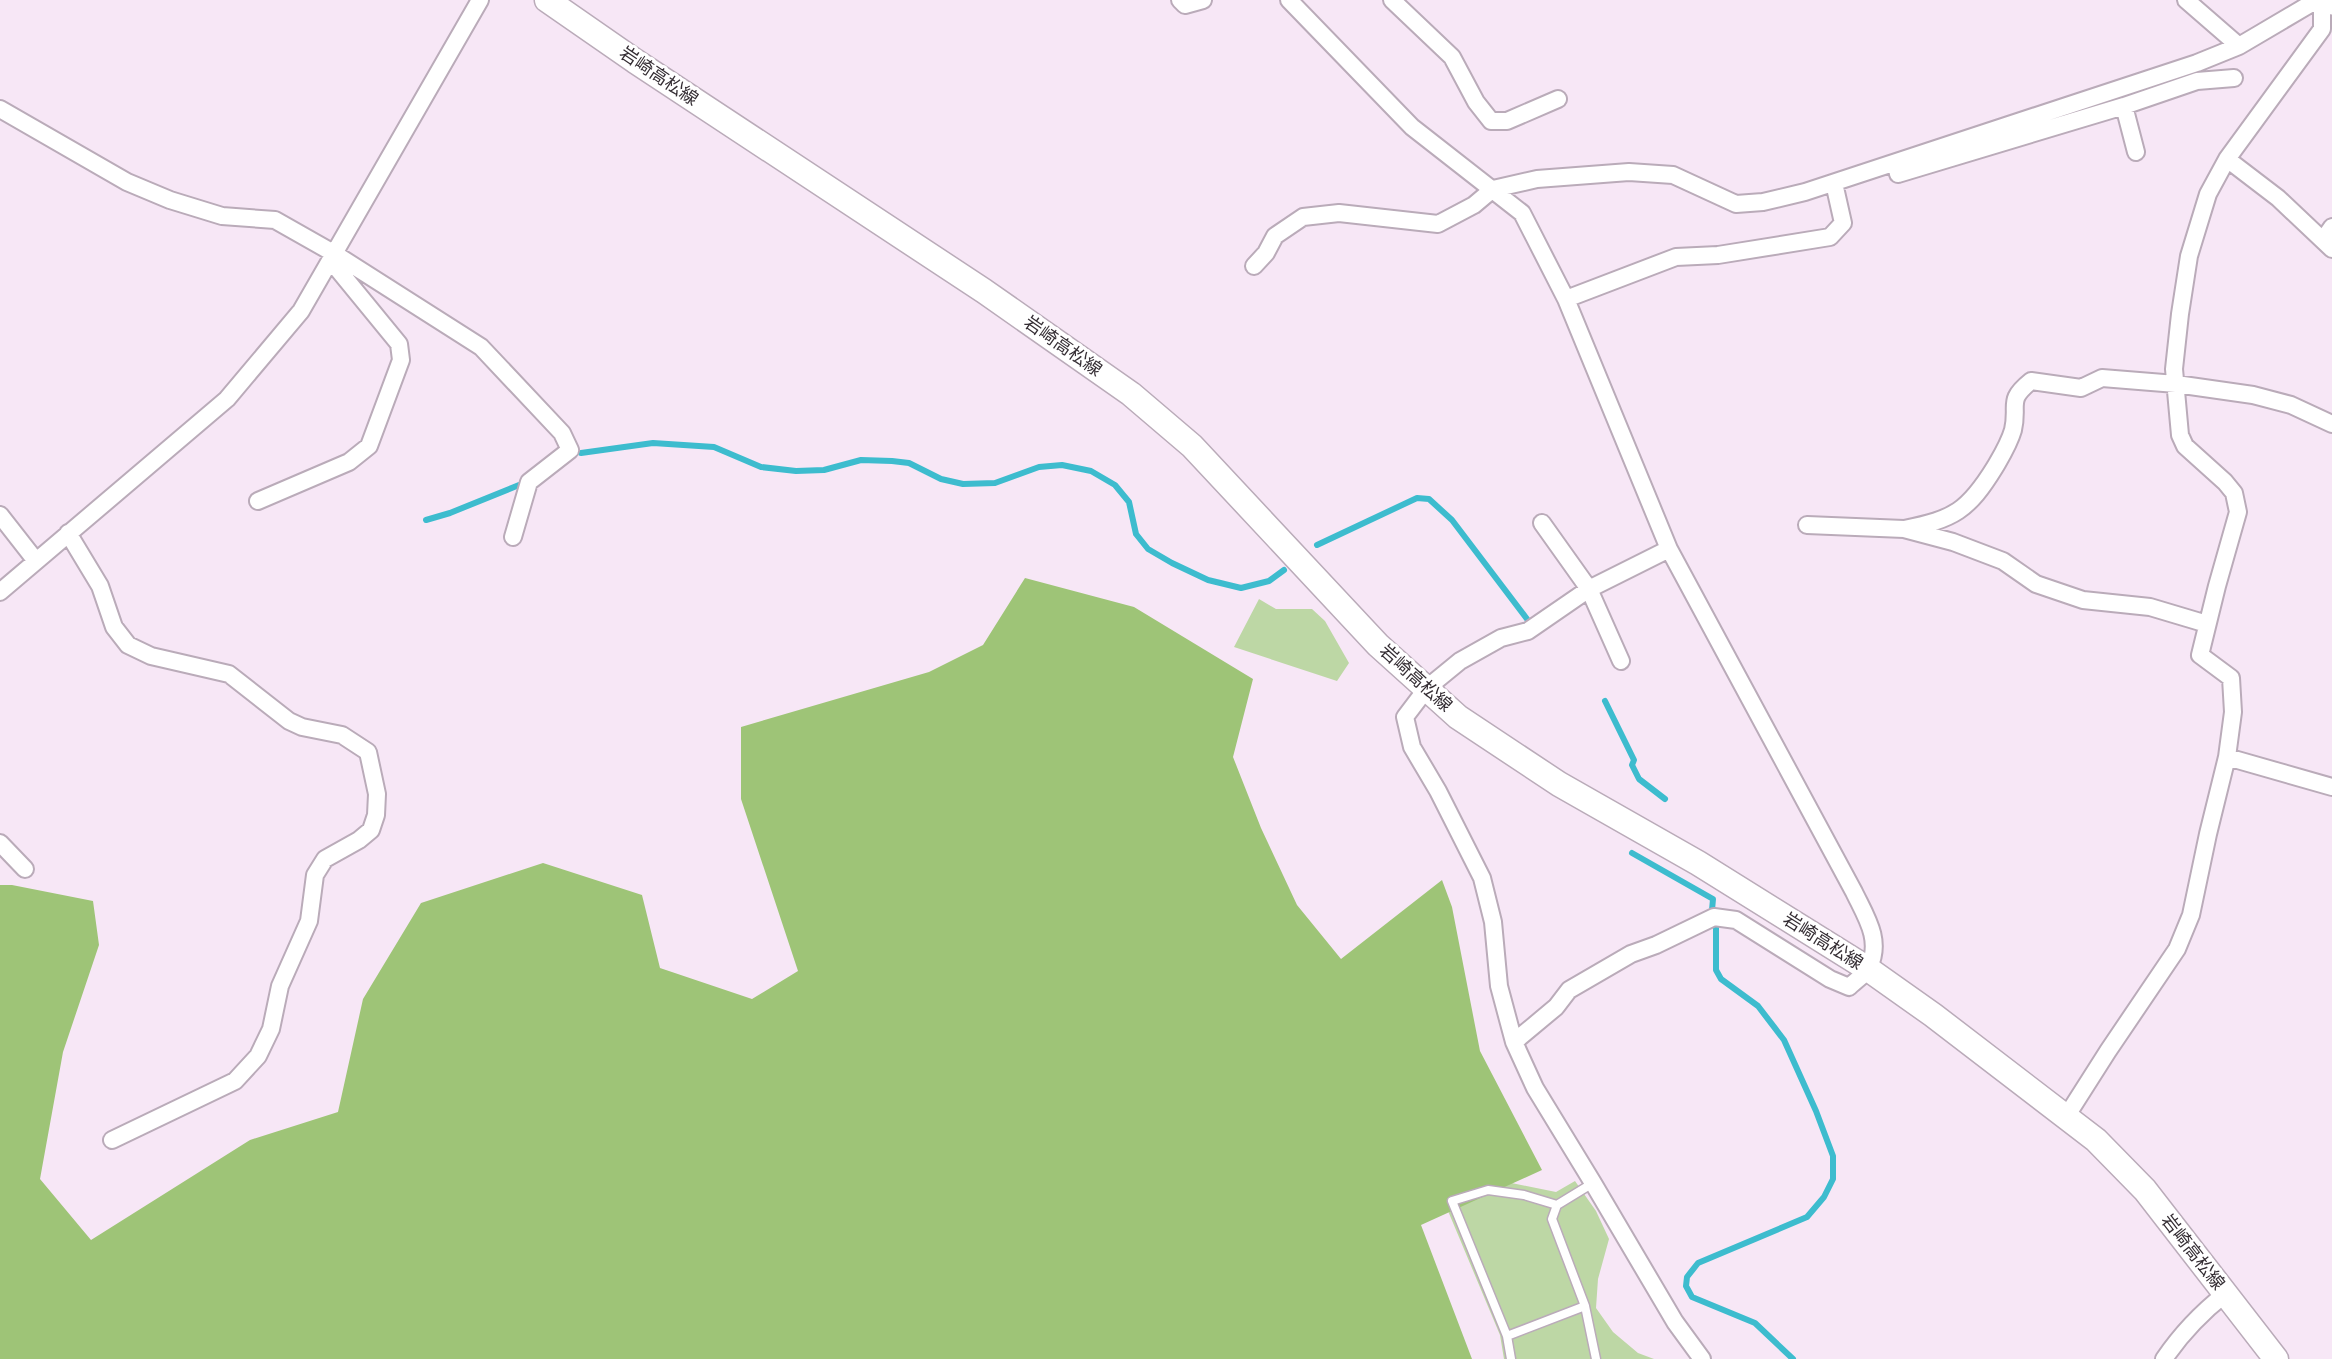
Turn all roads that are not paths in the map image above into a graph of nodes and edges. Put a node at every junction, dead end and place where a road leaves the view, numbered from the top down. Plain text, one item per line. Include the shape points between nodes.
1 (480, 0) edge
2 (547, 0) edge
3 (1180, 0) edge
4 (1203, 0) edge
5 (1289, 0) edge
6 (1392, 0) edge
7 (2186, 0) edge
8 (2317, 0) edge
9 (2324, 0) edge
10 (2332, 4) edge
11 (2239, 46) junction
12 (2234, 78) dead end
13 (1558, 99) dead end
14 (2124, 106) junction
15 (0, 109) edge
16 (2136, 152) dead end
17 (2227, 159) junction
18 (1895, 163) junction
19 (1834, 183) junction
20 (1493, 189) junction
21 (2329, 238) edge
22 (333, 257) junction
23 (1254, 266) dead end
24 (1566, 299) junction
25 (2176, 384) junction
26 (2332, 424) edge
27 (258, 501) dead end
28 (0, 515) edge
29 (1542, 523) dead end
30 (1807, 525) dead end
31 (1904, 530) junction
32 (68, 533) junction
33 (513, 537) dead end
34 (1669, 549) junction
35 (36, 561) junction
36 (1589, 589) junction
37 (0, 592) edge
38 (2207, 624) junction
39 (1621, 661) dead end
40 (1426, 688) junction
41 (2227, 757) junction
42 (2332, 787) edge
43 (0, 843) edge
44 (26, 869) dead end
45 (1868, 969) junction
46 (1514, 1042) junction
47 (2066, 1117) junction
48 (112, 1140) dead end
49 (1593, 1182) junction
50 (1557, 1205) junction
51 (2225, 1294) junction
52 (1585, 1306) junction
53 (1507, 1336) junction
54 (1511, 1359) edge
55 (1596, 1359) edge
56 (1702, 1359) edge
57 (2164, 1359) edge
58 (2276, 1359) edge

1 - 22 street
2 - 40 main road, 岩崎高松線 via 984,291 1131,394 1192,446 1378,645
3 - 4 street via 1185,5
5 - 20 street via 1412,127
6 - 13 street via 1452,57 1491,121 1507,121
7 - 11 street
8 - 11 street
9 - 10 street
9 - 17 street via 2322,29
11 - 18 street
12 - 14 street via 2198,81
14 - 16 street
14 - 18 street via 1898,174
15 - 22 street via 127,182 222,216 275,220
17 - 21 street
17 - 25 street via 2208,194 2189,256 2174,369
18 - 19 street
19 - 20 street via 1763,202 1736,204 1673,175 1629,172 1537,179
19 - 24 street via 1843,223 1830,237 1718,255 1676,257
20 - 23 street via 1474,205 1438,224 1338,213 1303,217 1275,236
20 - 24 street via 1522,213
22 - 27 street via 399,344 401,360 369,447 349,462
22 - 32 street via 301,311 227,399
22 - 33 street via 480,347 562,433 570,450 529,482
24 - 34 street
25 - 26 street via 2253,395 2291,405
25 - 31 street via 2102,378 2081,388 2031,381 2018,391 2010,442 1980,492 1951,516
25 - 38 street via 2180,435 2185,446 2234,493 2238,512
28 - 35 street
29 - 36 street
30 - 31 street
31 - 38 street via 1953,542 2003,561 2037,584 2083,600 2150,607
32 - 35 street
32 - 48 street via 100,586 114,627 128,645 151,656 229,674 289,721 342,735 368,752 377,794 371,830 326,860 315,875 309,921 280,986 271,1029 258,1056 235,1082
34 - 36 street
34 - 45 street via 1874,933
35 - 37 street
36 - 39 street
36 - 40 street via 1528,631 1501,638 1460,661
38 - 41 street via 2200,655 2231,678 2233,712
40 - 45 main road, 岩崎高松線 via 1458,717 1559,784 1698,863
40 - 46 street via 1406,717 1412,747 1482,878 1493,922 1498,986
41 - 42 street
41 - 47 street via 2191,915 2177,949
43 - 44 street
45 - 46 street via 1849,987 1736,920 1714,916 1631,954 1569,990 1556,1007
45 - 47 main road, 岩崎高松線
46 - 49 street via 1535,1088
47 - 51 main road, 岩崎高松線 via 2096,1140 2145,1190
49 - 50 lane
49 - 56 street via 1675,1322
50 - 52 lane via 1552,1219
50 - 53 lane via 1488,1190 1452,1201
51 - 57 street via 2179,1337
51 - 58 main road, 岩崎高松線
52 - 53 lane
52 - 55 lane
53 - 54 lane

